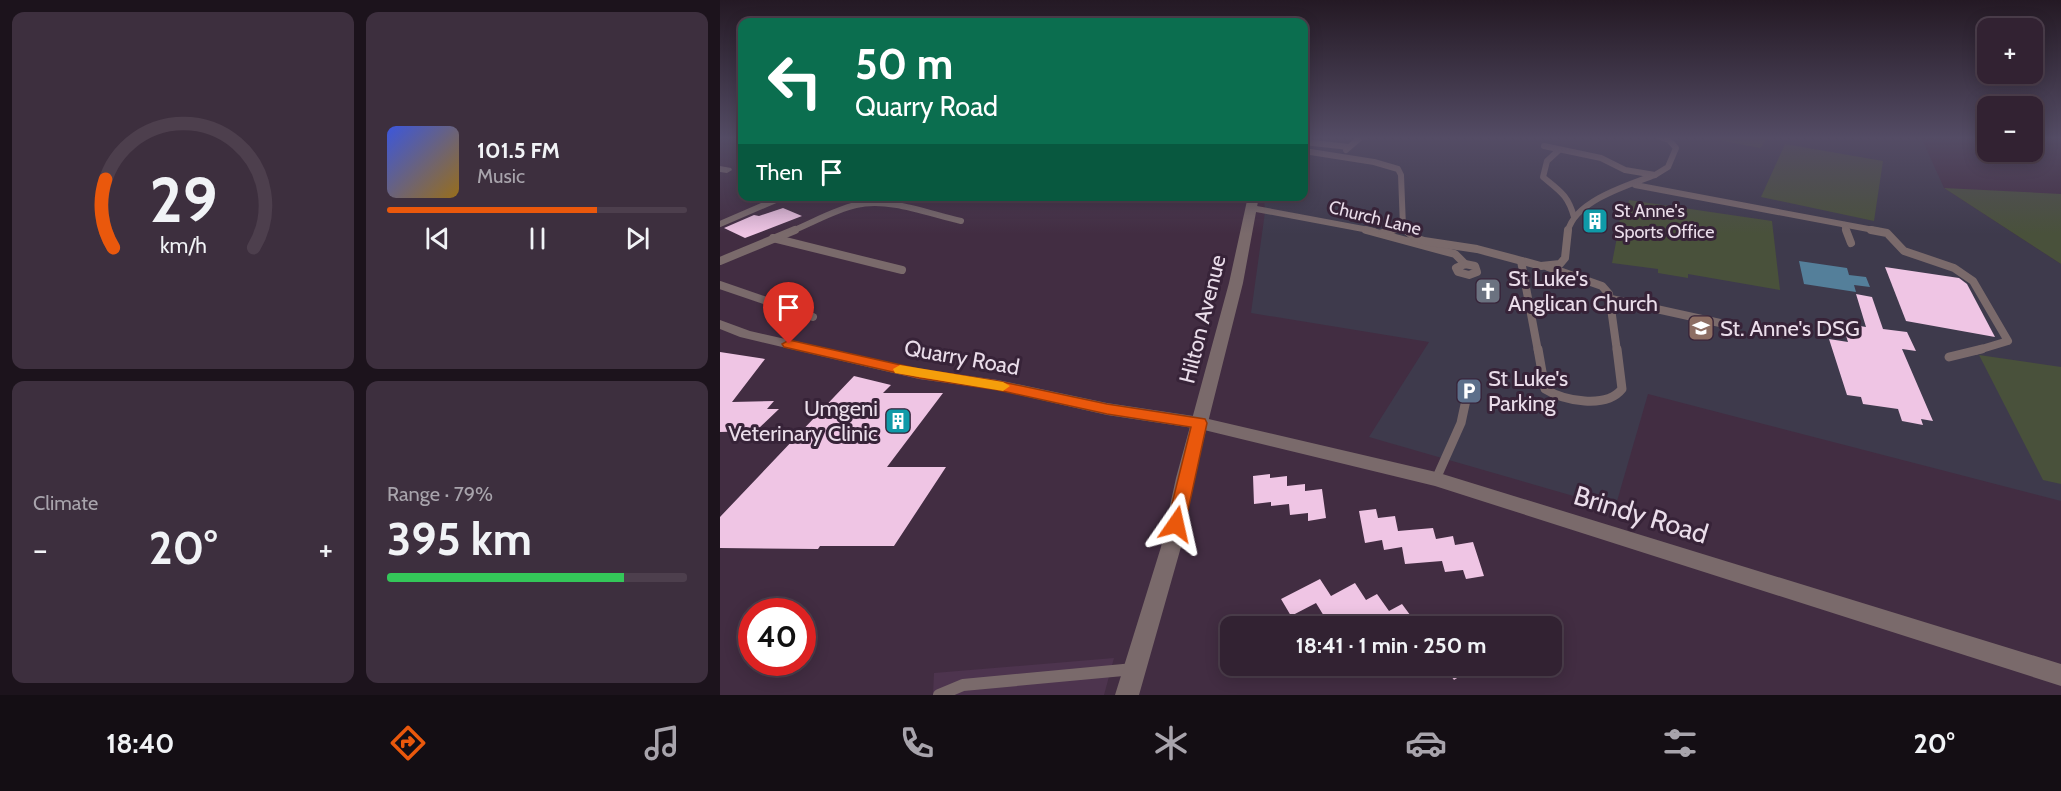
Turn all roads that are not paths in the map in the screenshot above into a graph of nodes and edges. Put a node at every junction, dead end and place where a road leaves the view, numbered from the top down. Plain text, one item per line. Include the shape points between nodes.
1 (1398, 169) edge
2 (1544, 169) edge
3 (1624, 169) edge
4 (1664, 169) edge
5 (1655, 175) junction
6 (1635, 185) junction
7 (773, 201) edge
8 (1252, 202) edge
9 (1574, 217) junction
10 (961, 221) dead end
11 (720, 224) edge
12 (1844, 225) junction
13 (1403, 227) junction
14 (1382, 233) junction
15 (773, 238) junction
16 (1851, 243) dead end
17 (720, 261) edge
18 (1521, 261) junction
19 (1465, 264) dead end
20 (1548, 267) junction
21 (902, 270) dead end
22 (720, 285) edge
23 (1611, 299) junction
24 (813, 317) dead end
25 (1720, 323) dead end
26 (720, 324) edge
27 (1949, 357) dead end
28 (1469, 386) dead end
29 (1200, 423) junction
30 (1436, 479) junction
31 (1135, 669) junction
32 (2061, 675) edge
33 (939, 695) edge
34 (1127, 695) edge

1 - 13 lane
2 - 9 lane via 1543,177 1565,195
3 - 5 lane
4 - 5 lane
5 - 6 lane
6 - 9 lane via 1596,202
6 - 12 lane
7 - 11 lane
8 - 14 lane, Church Lane
8 - 29 street, Hilton Avenue
9 - 20 lane via 1563,261
10 - 15 lane via 861,204
12 - 16 lane
12 - 27 lane via 1887,233 1904,251 1954,268 1973,281 2008,341
13 - 14 lane
13 - 18 lane via 1424,241
14 - 19 lane, Church Lane via 1455,254
15 - 17 lane
15 - 21 lane
18 - 20 lane
18 - 23 lane via 1544,384 1551,394 1604,399 1622,389
20 - 23 lane via 1602,286
22 - 24 lane
23 - 25 lane
26 - 29 street, Quarry Road via 745,334 919,374
28 - 30 lane via 1461,423
29 - 30 street, Brindy Road
29 - 31 street, Hilton Avenue via 1171,547
30 - 32 street, Brindy Road
31 - 33 lane via 963,685
31 - 34 street, Hilton Avenue

